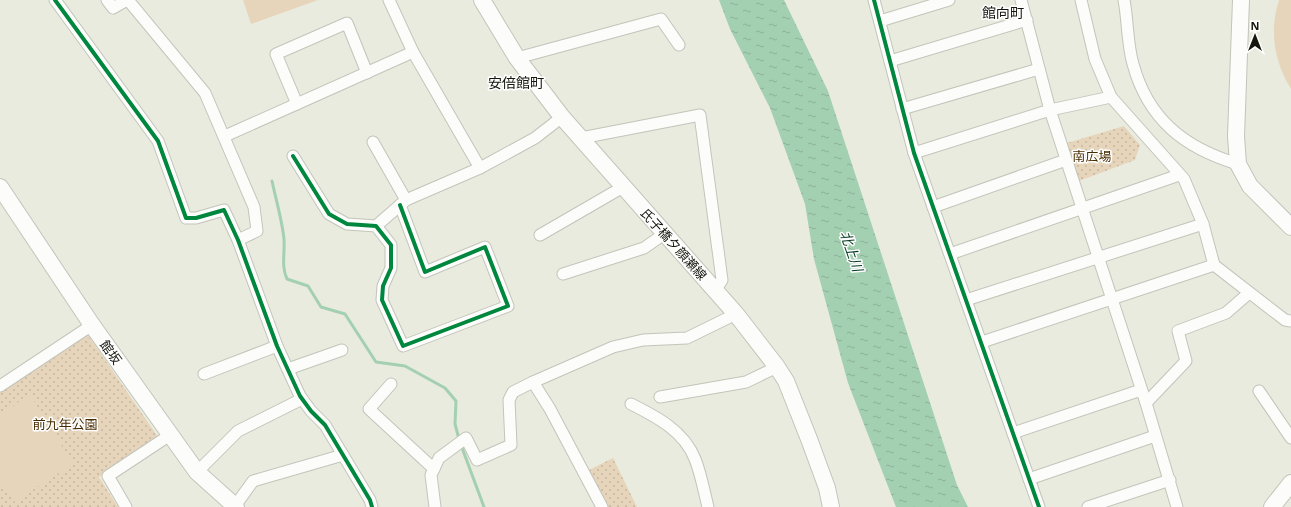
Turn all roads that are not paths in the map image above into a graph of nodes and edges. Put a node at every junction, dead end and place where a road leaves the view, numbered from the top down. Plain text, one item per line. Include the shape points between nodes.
1 (55, 0) edge
2 (107, 0) edge
3 (127, 0) edge
4 (389, 0) edge
5 (482, 0) edge
6 (874, 0) edge
7 (949, 0) edge
8 (1022, 0) edge
9 (1081, 0) edge
10 (1124, 0) edge
11 (1241, 0) edge
12 (1027, 20) junction
13 (880, 21) junction
14 (679, 45) dead end
15 (413, 52) junction
16 (517, 58) junction
17 (890, 61) junction
18 (1039, 68) junction
19 (367, 73) junction
20 (1111, 97) junction
21 (298, 104) junction
22 (902, 109) junction
23 (1050, 110) junction
24 (562, 117) junction
25 (225, 136) junction
26 (581, 138) junction
27 (373, 142) dead end
28 (914, 153) junction
29 (293, 156) dead end
30 (1066, 160) junction
31 (1238, 164) junction
32 (480, 168) junction
33 (1179, 175) junction
34 (623, 186) junction
35 (0, 187) edge
36 (403, 202) junction
37 (933, 207) junction
38 (1082, 209) junction
39 (1203, 224) junction
40 (376, 226) junction
41 (1291, 227) edge
42 (664, 234) junction
43 (540, 235) dead end
44 (238, 240) junction
45 (950, 254) junction
46 (1098, 258) junction
47 (1214, 266) junction
48 (563, 274) dead end
49 (715, 291) junction
50 (1249, 294) junction
51 (1111, 299) junction
52 (966, 300) junction
53 (736, 314) junction
54 (1291, 321) edge
55 (92, 325) junction
56 (982, 342) junction
57 (277, 346) junction
58 (342, 350) dead end
59 (777, 367) junction
60 (288, 369) junction
61 (204, 374) dead end
62 (533, 382) junction
63 (391, 384) dead end
64 (0, 386) edge
65 (1141, 390) junction
66 (1259, 391) dead end
67 (660, 397) dead end
68 (302, 399) junction
69 (1146, 403) junction
70 (631, 404) dead end
71 (1013, 433) junction
72 (170, 435) junction
73 (1156, 436) junction
74 (1291, 438) edge
75 (343, 455) junction
76 (434, 469) junction
77 (197, 472) junction
78 (1029, 478) junction
79 (1170, 480) junction
80 (1291, 484) edge
81 (126, 507) edge
82 (235, 507) edge
83 (372, 507) edge
84 (435, 507) edge
85 (602, 507) edge
86 (708, 507) edge
87 (831, 507) edge
88 (1039, 507) edge
89 (1088, 507) edge
90 (1178, 507) edge
91 (1272, 507) edge

1 - 44 street via 158,141 186,218 196,218 224,210
2 - 3 street via 113,8
3 - 25 street via 205,93
4 - 15 street
5 - 16 main road, 氏子橋夕顔瀬線
6 - 13 street
7 - 13 street
8 - 12 street
9 - 20 street via 1095,59
10 - 31 street via 1133,63 1140,86 1155,112 1178,137 1219,158
11 - 31 main road via 1236,136
12 - 17 street
12 - 18 street
13 - 17 street
14 - 16 street via 661,19
15 - 19 street
15 - 32 street
16 - 24 main road, 氏子橋夕顔瀬線
17 - 22 street
18 - 22 street
18 - 23 street
19 - 21 street
19 - 21 street via 347,23 276,54
20 - 23 street
20 - 33 street
21 - 25 street
22 - 28 street
23 - 28 street
23 - 30 street
24 - 26 main road, 氏子橋夕顔瀬線
24 - 32 street via 535,138
25 - 44 street via 254,207 257,231
26 - 34 main road, 氏子橋夕顔瀬線
26 - 49 street via 700,115 722,280
27 - 36 street
28 - 37 street
29 - 40 street via 329,214 347,224
30 - 37 street
30 - 38 street
31 - 41 main road via 1250,186
32 - 36 street
33 - 38 street
33 - 39 street via 1184,179
34 - 42 main road, 氏子橋夕顔瀬線
34 - 43 street
35 - 55 main road, 館坂
36 - 40 street
36 - 40 street via 425,272 485,247 508,306 403,346 382,300 391,268 391,245
37 - 45 street
38 - 45 street
38 - 46 street
39 - 46 street
39 - 47 street
42 - 48 street via 644,248
42 - 49 main road, 氏子橋夕顔瀬線
44 - 57 street
45 - 52 street
46 - 51 street
46 - 52 street
47 - 50 street
47 - 51 street
49 - 53 main road, 氏子橋夕顔瀬線
50 - 54 street via 1285,320
50 - 69 street via 1226,313 1178,331 1186,361
51 - 56 street
51 - 65 street
52 - 56 street
53 - 59 main road, 氏子橋夕顔瀬線
53 - 62 street via 687,338 644,340 613,347
55 - 64 street
55 - 72 main road, 館坂
56 - 71 street
57 - 60 street
57 - 61 street
58 - 60 street
59 - 67 street via 746,382
59 - 87 main road, 氏子橋夕顔瀬線 via 786,381 810,439
60 - 68 street
62 - 76 street via 513,392 509,400 511,445 477,460 466,438 439,458
62 - 85 street
63 - 76 street via 368,409
65 - 69 street
65 - 71 street
66 - 74 street
68 - 75 street via 325,425
68 - 77 street via 238,432
69 - 73 street
70 - 86 street via 660,418 681,436 695,458
71 - 78 street
72 - 77 main road, 館坂
72 - 81 street via 108,476
73 - 78 street
73 - 79 street
75 - 82 street via 253,481
75 - 83 street
76 - 84 street via 431,475
77 - 82 main road, 館坂
78 - 88 street
79 - 89 street
79 - 90 street
80 - 91 main road

